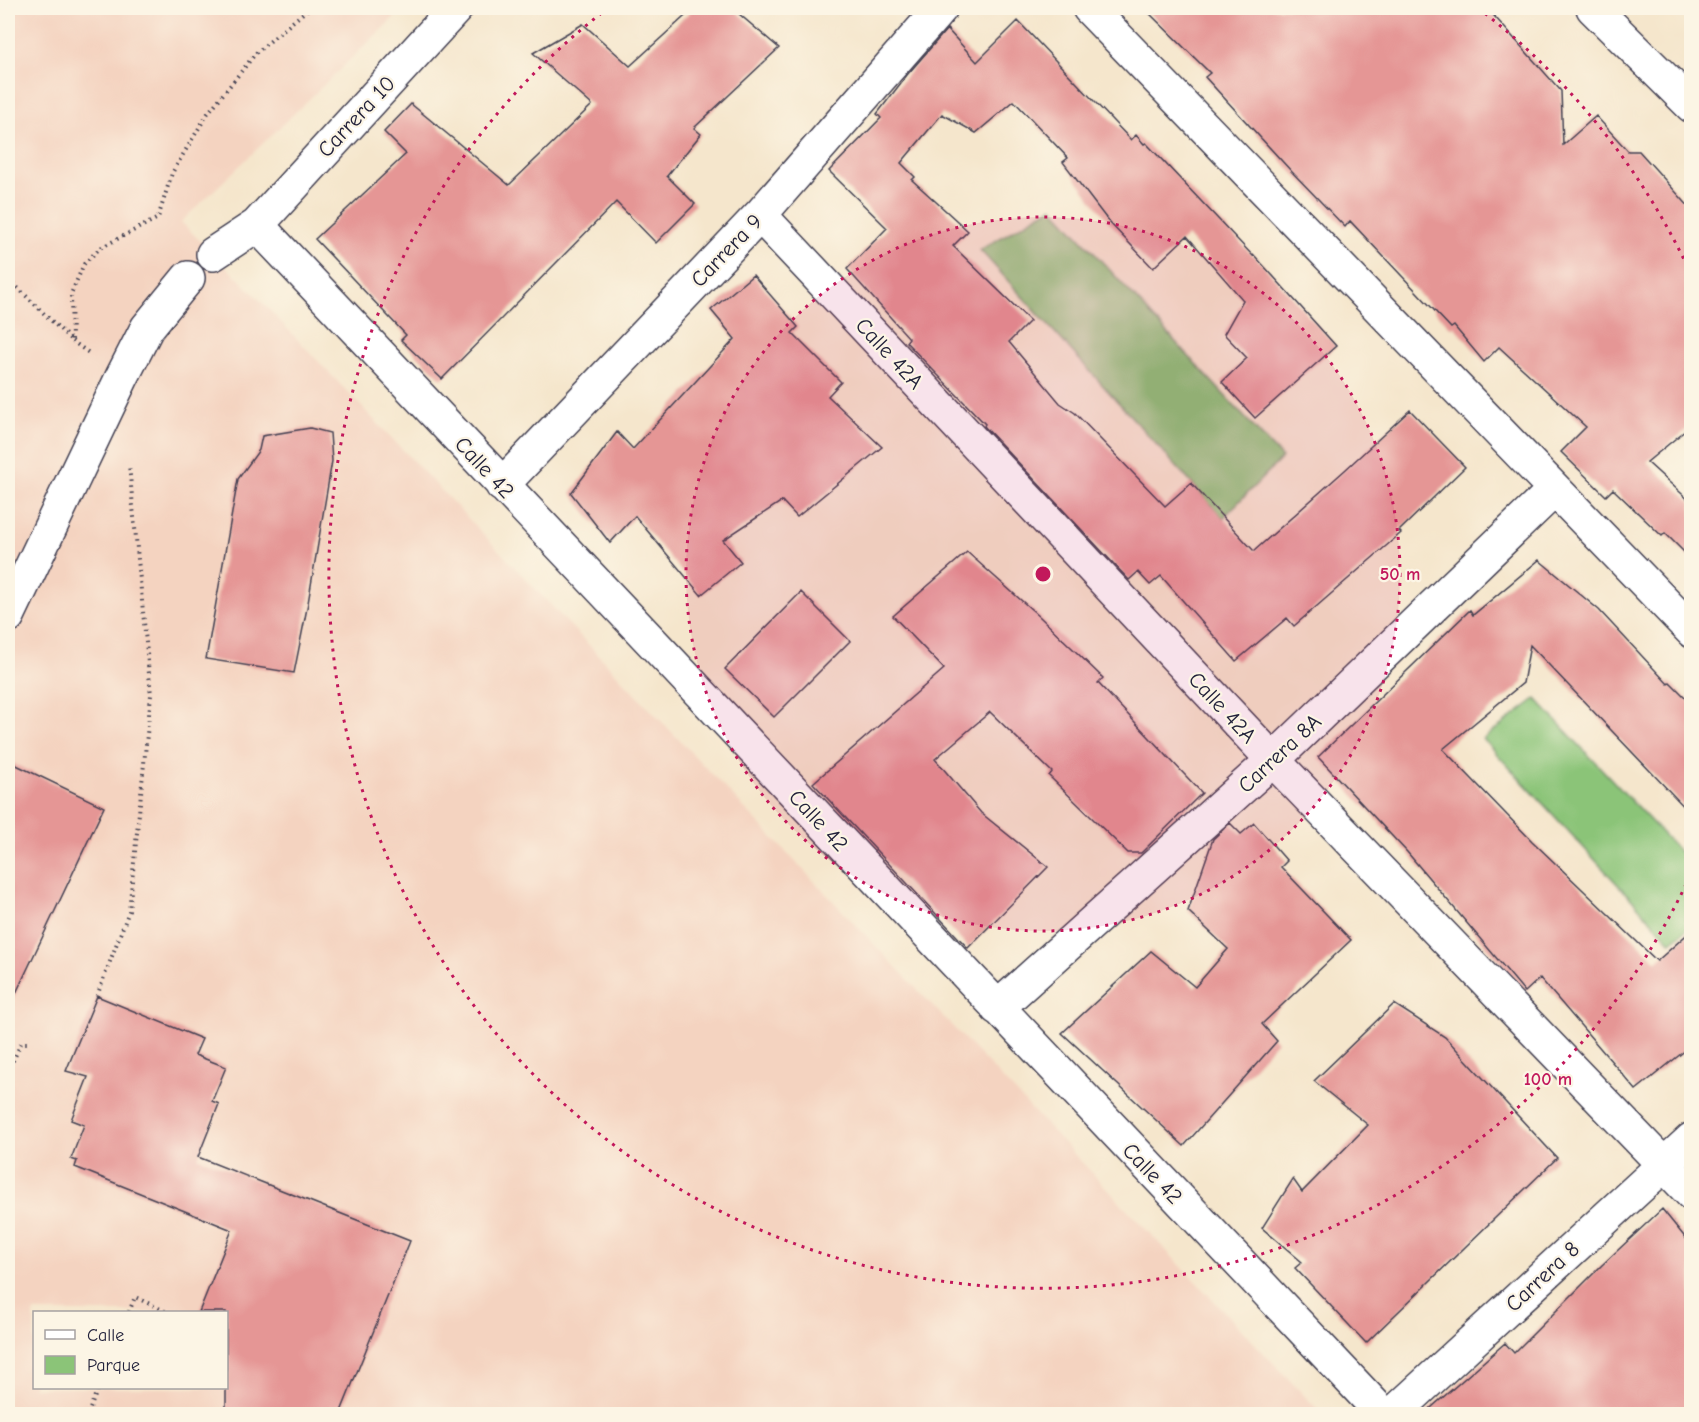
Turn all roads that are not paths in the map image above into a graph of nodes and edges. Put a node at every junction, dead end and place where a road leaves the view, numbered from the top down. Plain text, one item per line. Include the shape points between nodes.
1 (456, 8) edge
2 (941, 8) edge
3 (1089, 8) edge
4 (1593, 8) edge
5 (1692, 106) edge
6 (760, 215) junction
7 (257, 225) junction
8 (213, 254) dead end
9 (188, 278) dead end
10 (502, 485) junction
11 (1554, 490) junction
12 (8, 616) edge
13 (1692, 631) edge
14 (1273, 760) junction
15 (997, 1008) junction
16 (1692, 1139) edge
17 (1663, 1164) junction
18 (1692, 1194) edge
19 (1383, 1414) edge
20 (1393, 1414) edge

1 - 7 street, Carrera 10
2 - 6 street, Carrera 9
3 - 11 street
4 - 5 street
6 - 10 street, Carrera 9
6 - 14 street, Calle 42A
7 - 8 street, Carrera 10
7 - 10 street, Calle 42
9 - 12 street via 147,328
10 - 15 street, Calle 42
11 - 13 street
11 - 14 street, Carrera 8A
14 - 15 street, Carrera 8A
14 - 17 street, Calle 42A
15 - 19 street, Calle 42
16 - 17 street, Carrera 8
17 - 18 street, Calle 42A
17 - 20 street, Carrera 8

